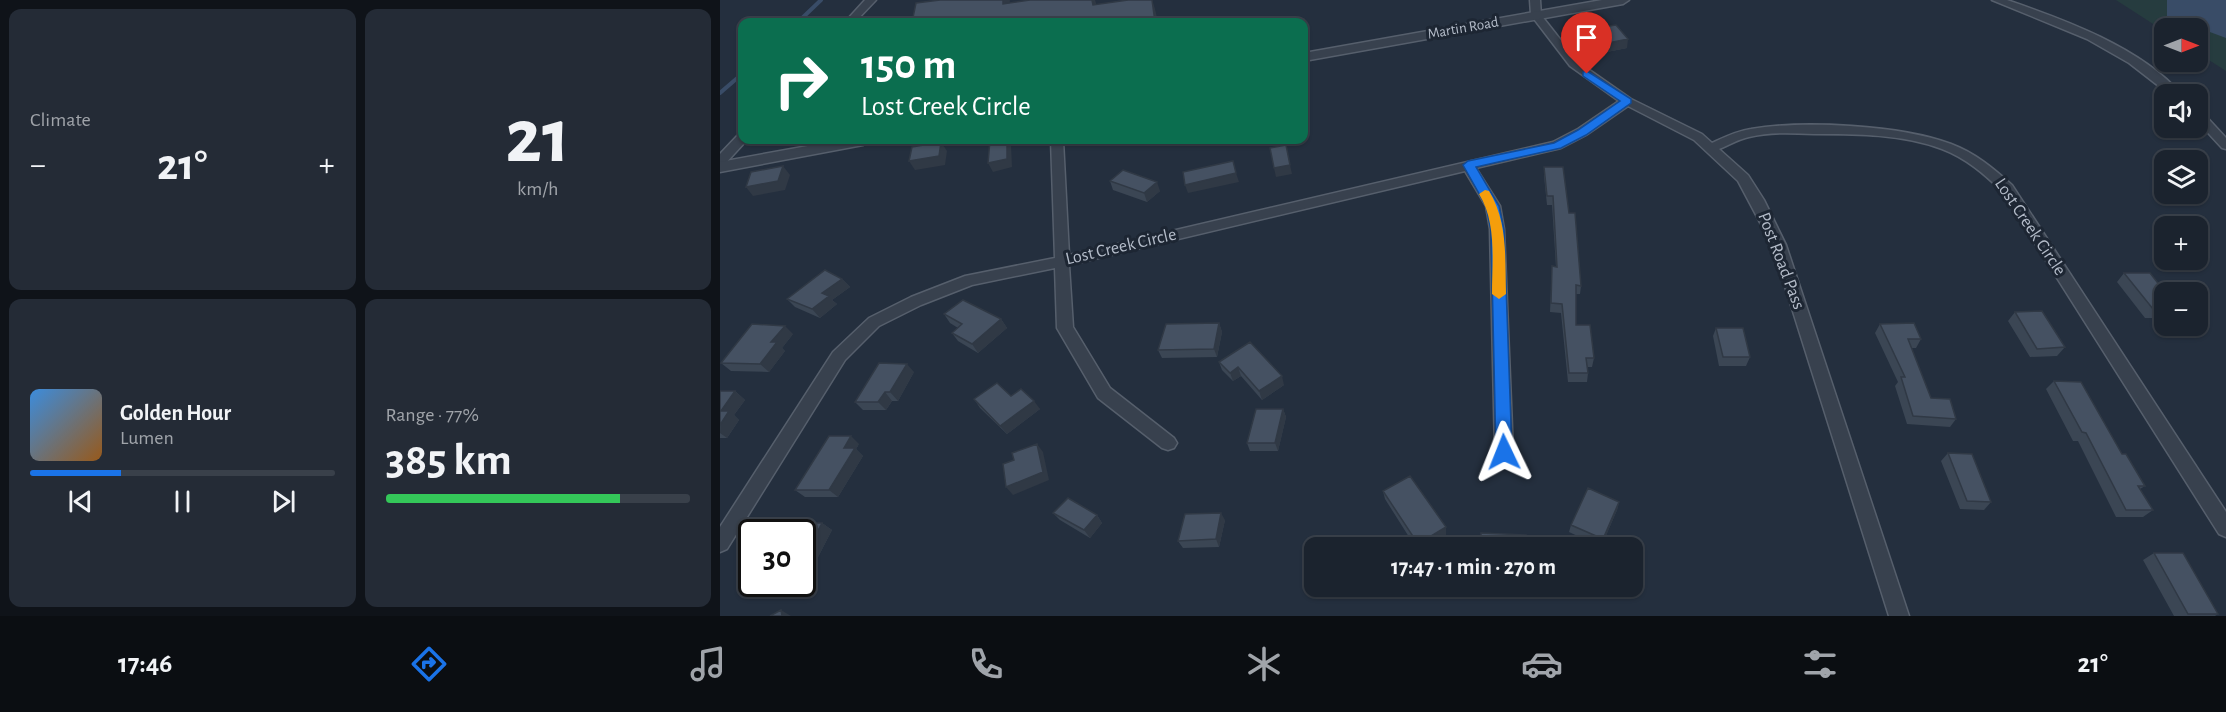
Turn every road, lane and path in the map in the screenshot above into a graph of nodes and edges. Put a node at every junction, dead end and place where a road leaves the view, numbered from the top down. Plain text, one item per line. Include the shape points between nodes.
1 (872, 0) edge
2 (1623, 0) edge
3 (1996, 0) edge
4 (1535, 8) edge
5 (854, 18) edge
6 (1308, 56) edge
7 (2163, 84) edge
8 (1627, 101) junction
9 (2208, 126) edge
10 (738, 142) edge
11 (842, 144) edge
12 (1057, 144) edge
13 (2226, 145) edge
14 (1712, 148) junction
15 (720, 162) edge
16 (1468, 165) junction
17 (720, 167) edge
18 (1063, 261) junction
19 (1168, 443) dead end
20 (1504, 452) dead end
21 (2226, 528) edge
22 (720, 543) edge
23 (1899, 616) edge

1 - 5 street
2 - 4 street, Martin Road
3 - 7 street via 2101,40
4 - 6 street, Martin Road
4 - 8 street, Post Road Pass via 1574,64
8 - 14 street, Post Road Pass
8 - 16 street, Lost Creek Circle via 1557,145
9 - 13 street
10 - 15 street
11 - 17 street
12 - 18 street
14 - 21 street, Lost Creek Circle via 1753,132 1873,131 1919,137 1991,170 2007,188
14 - 23 street, Post Road Pass via 1743,178 1779,245
16 - 18 street, Lost Creek Circle
16 - 20 street via 1492,206 1497,230
18 - 19 street via 1065,328 1104,393
18 - 22 street, Lost Creek Circle via 970,280 916,300 874,322 839,356

